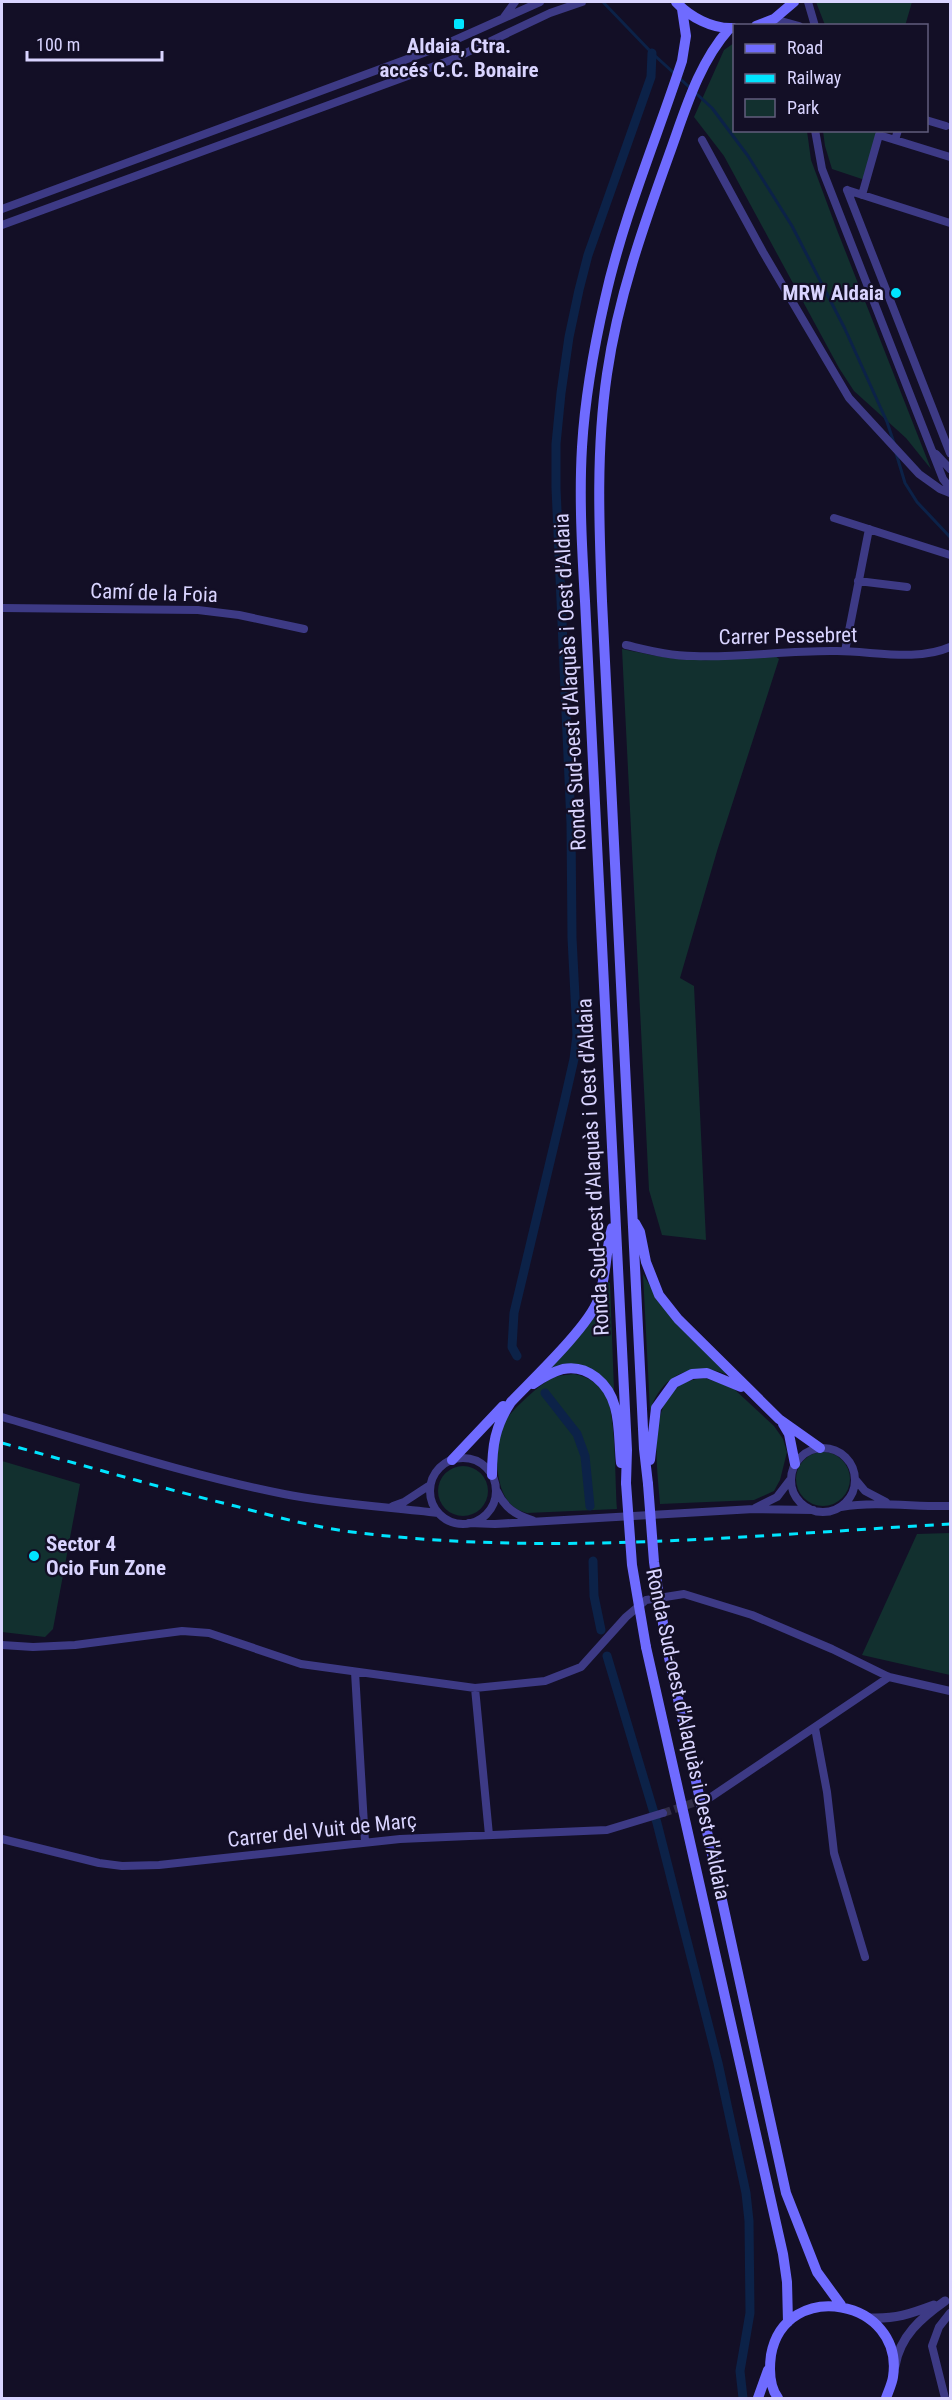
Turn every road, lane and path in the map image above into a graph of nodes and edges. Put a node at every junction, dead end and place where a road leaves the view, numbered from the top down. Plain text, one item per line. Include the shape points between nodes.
1 (515, 2) edge
2 (540, 2) edge
3 (582, 2) edge
4 (794, 2) edge
5 (808, 2) edge
6 (679, 5) edge
7 (503, 18) junction
8 (774, 19) junction
9 (761, 24) edge
10 (792, 24) edge
11 (814, 24) edge
12 (732, 28) edge
13 (928, 120) edge
14 (946, 126) dead end
15 (815, 132) edge
16 (897, 132) edge
17 (702, 140) dead end
18 (895, 140) junction
19 (951, 157) edge
20 (862, 195) junction
21 (2, 209) edge
22 (951, 223) edge
23 (2, 225) edge
24 (933, 451) junction
25 (951, 453) edge
26 (951, 469) edge
27 (951, 488) edge
28 (951, 493) edge
29 (834, 518) dead end
30 (868, 529) junction
31 (951, 555) edge
32 (858, 581) junction
33 (907, 587) dead end
34 (2, 608) edge
35 (304, 629) dead end
36 (626, 645) dead end
37 (951, 647) edge
38 (845, 651) junction
39 (632, 1217) junction
40 (615, 1219) junction
41 (522, 1390) junction
42 (749, 1391) junction
43 (511, 1402) junction
44 (2, 1417) edge
45 (779, 1419) junction
46 (820, 1448) junction
47 (452, 1460) junction
48 (795, 1464) junction
49 (492, 1475) junction
50 (855, 1479) junction
51 (790, 1480) junction
52 (626, 1483) junction
53 (648, 1484) junction
54 (430, 1485) junction
55 (496, 1489) junction
56 (890, 1504) junction
57 (951, 1506) edge
58 (383, 1508) junction
59 (839, 1508) junction
60 (754, 1509) junction
61 (813, 1510) junction
62 (438, 1513) junction
63 (539, 1522) junction
64 (469, 1523) junction
65 (2, 1645) edge
66 (355, 1672) junction
67 (888, 1677) junction
68 (475, 1688) junction
69 (951, 1691) edge
70 (814, 1728) junction
71 (711, 1797) tunnel mouth
72 (663, 1813) tunnel mouth
73 (489, 1835) junction
74 (2, 1839) edge
75 (365, 1842) junction
76 (865, 1957) dead end
77 (948, 2300) edge
78 (841, 2305) junction
79 (951, 2313) edge
80 (870, 2318) junction
81 (788, 2322) junction
82 (768, 2370) junction
83 (893, 2378) junction
84 (758, 2398) edge
85 (778, 2398) edge
86 (886, 2398) edge
87 (945, 2398) edge

1 - 7 street
2 - 7 street
3 - 23 street via 451,60
4 - 8 main road
5 - 11 street
6 - 12 main road via 704,22
6 - 40 main road, Ronda Sud-oest d'Alaquàs i Oest d'Aldaia via 686,36 682,61 605,297 590,371 582,447 581,514
7 - 21 street via 437,48
8 - 9 main road
8 - 10 street
12 - 39 main road, Ronda Sud-oest d'Alaquàs i Oest d'Aldaia via 714,46 698,77 641,234 621,303 600,448 601,591
13 - 14 street
15 - 24 street via 822,169
16 - 18 street
17 - 28 street via 849,398 919,474
18 - 19 street
18 - 20 street via 879,135
20 - 22 street
20 - 25 street via 847,190
24 - 26 street
24 - 27 street via 943,479
29 - 30 street
30 - 31 street
30 - 32 street
32 - 33 street
32 - 38 street
34 - 35 street, Camí de la Foia via 198,610
36 - 38 street, Carrer Pessebret via 696,657
37 - 38 street, Carrer Pessebret via 938,652 895,654
39 - 42 main road via 659,1295
39 - 53 main road, Ronda Sud-oest d'Alaquàs i Oest d'Aldaia
40 - 41 main road via 598,1302 582,1326
40 - 52 main road, Ronda Sud-oest d'Alaquàs i Oest d'Aldaia
41 - 43 main road
41 - 52 main road via 562,1370 580,1370 597,1378 615,1405
42 - 45 main road
42 - 53 main road via 707,1373 684,1377 670,1386 656,1408
43 - 47 main road
43 - 49 main road via 496,1427
44 - 58 street via 251,1487
45 - 46 main road
45 - 48 main road via 789,1434
46 - 48 street via 801,1456
46 - 50 street via 840,1452 848,1459
47 - 49 street via 479,1462
47 - 54 street via 438,1469
48 - 51 street
49 - 55 street
50 - 56 street via 865,1491
50 - 59 street via 851,1495
51 - 60 street via 777,1497
51 - 61 street via 797,1499
52 - 81 main road, Ronda Sud-oest d'Alaquàs i Oest d'Aldaia, bridge via 632,1565 646,1647 783,2254
53 - 78 main road, Ronda Sud-oest d'Alaquàs i Oest d'Aldaia, bridge via 666,1644 786,2193 817,2272
54 - 58 street via 404,1503
54 - 62 street
55 - 63 street via 505,1506 515,1514
55 - 64 street via 489,1511
56 - 57 street
56 - 59 street
58 - 62 street
59 - 61 street
60 - 61 street
60 - 63 street
62 - 64 street via 452,1522
63 - 64 street
65 - 66 street via 75,1645 182,1631 209,1633 301,1664
66 - 68 street
66 - 75 street
67 - 68 street via 752,1615 684,1594 646,1600 581,1667 545,1681
67 - 69 street
67 - 70 street
68 - 73 street
70 - 71 street
70 - 76 street via 834,1854
72 - 73 street, Carrer del Vuit de Març via 607,1830
73 - 75 street, Carrer del Vuit de Març
74 - 75 street, Carrer del Vuit de Març via 122,1866
77 - 80 street via 906,2316
77 - 83 street via 926,2314 908,2334
78 - 80 main road
78 - 81 main road via 803,2311
79 - 87 street via 939,2327 932,2346
80 - 83 main road via 885,2334 893,2355
81 - 82 main road via 773,2345
82 - 84 main road
82 - 85 main road
83 - 86 main road

